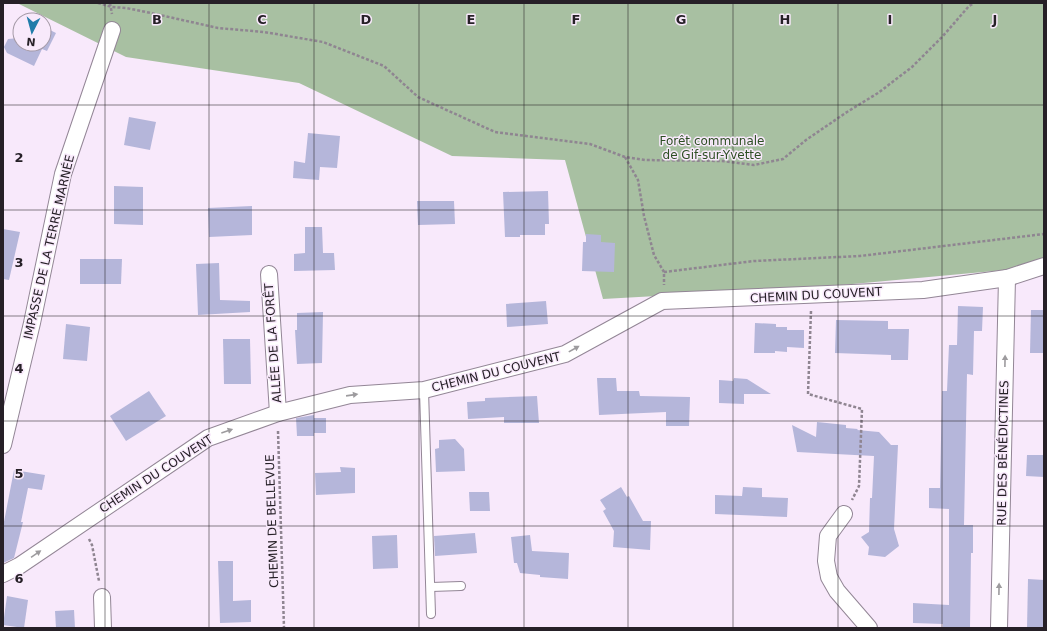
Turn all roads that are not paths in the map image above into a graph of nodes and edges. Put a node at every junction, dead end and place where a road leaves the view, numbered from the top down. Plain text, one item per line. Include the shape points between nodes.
1 (112, 30) dead end
2 (1044, 266) edge
3 (268, 274) dead end
4 (1007, 278) junction
5 (424, 390) junction
6 (278, 413) junction
7 (3, 445) edge
8 (844, 514) road end
9 (3, 574) edge
10 (461, 586) dead end
11 (431, 587) junction
12 (102, 597) road end
13 (431, 614) dead end
14 (103, 628) edge
15 (869, 628) edge
16 (998, 628) edge

1 - 7 street, IMPASSE DE LA TERRE MARNÉE via 64,174
2 - 4 street, CHEMIN DU COUVENT
3 - 6 street, ALLÉE DE LA FORÊT
5 -> 4 street, CHEMIN DU COUVENT via 565,354 662,301 923,290
16 -> 4 street, RUE DES BÉNÉDICTINES
6 -> 5 street, CHEMIN DU COUVENT via 350,395
5 - 11 lane
9 -> 6 street, CHEMIN DU COUVENT via 208,438
8 - 15 street via 828,536 826,562 829,577 837,591
10 - 11 lane
11 - 13 lane
12 - 14 street

